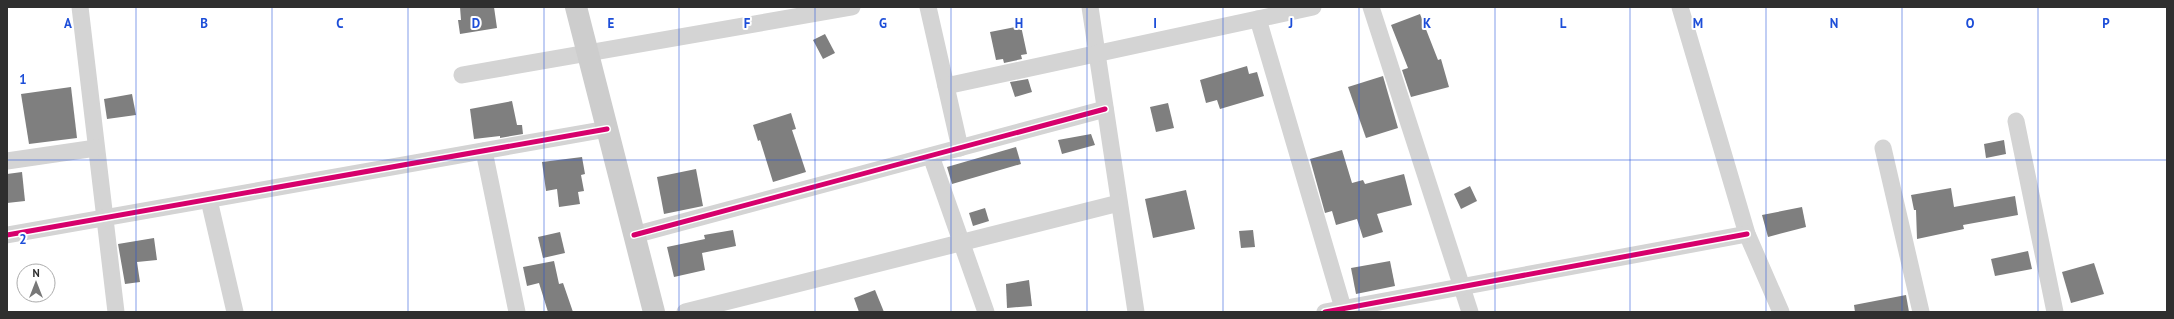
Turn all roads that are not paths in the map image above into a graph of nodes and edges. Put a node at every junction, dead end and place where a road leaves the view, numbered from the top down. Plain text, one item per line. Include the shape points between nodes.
1 (80, 7) edge
2 (576, 7) edge
3 (852, 7) edge
4 (928, 7) edge
5 (1090, 7) edge
6 (1313, 7) edge
7 (1371, 7) edge
8 (1680, 7) edge
9 (1258, 19) junction
10 (587, 53) junction
11 (1096, 54) junction
12 (462, 76) dead end
13 (946, 86) junction
14 (1105, 109) junction
15 (2016, 121) dead end
16 (607, 129) junction
17 (96, 148) junction
18 (960, 148) junction
19 (1883, 148) dead end
20 (484, 151) junction
21 (931, 156) junction
22 (7, 161) edge
23 (210, 200) junction
24 (1119, 203) junction
25 (105, 218) junction
26 (1747, 234) junction
27 (7, 235) edge
28 (634, 235) junction
29 (961, 242) junction
30 (1462, 286) junction
31 (1343, 308) junction
32 (116, 312) edge
33 (235, 312) edge
34 (517, 312) edge
35 (654, 312) edge
36 (685, 312) edge
37 (986, 312) edge
38 (1136, 312) edge
39 (1325, 312) edge
40 (1470, 312) edge
41 (1781, 312) edge
42 (1921, 312) edge
43 (2055, 312) edge

1 - 17 street
2 - 10 main road
3 - 10 street
4 - 13 street
5 - 11 street
6 - 9 street
7 - 30 street
8 - 26 street
9 - 11 street
9 - 31 street
10 - 12 street
10 - 16 main road
11 - 13 street
11 - 14 street
13 - 18 street
14 - 18 street
14 - 24 street
15 - 43 street
16 - 20 street
16 - 28 main road
17 - 22 street
17 - 25 street
18 - 21 street
19 - 42 street
20 - 23 street
20 - 34 street
21 - 28 street
21 - 29 street
23 - 25 street
23 - 33 street
24 - 29 street
24 - 38 street
25 - 27 street
25 - 32 street
26 - 30 street
26 - 41 street
28 - 35 main road
29 - 36 street
29 - 37 street
30 - 31 street
30 - 40 street
31 - 39 street

